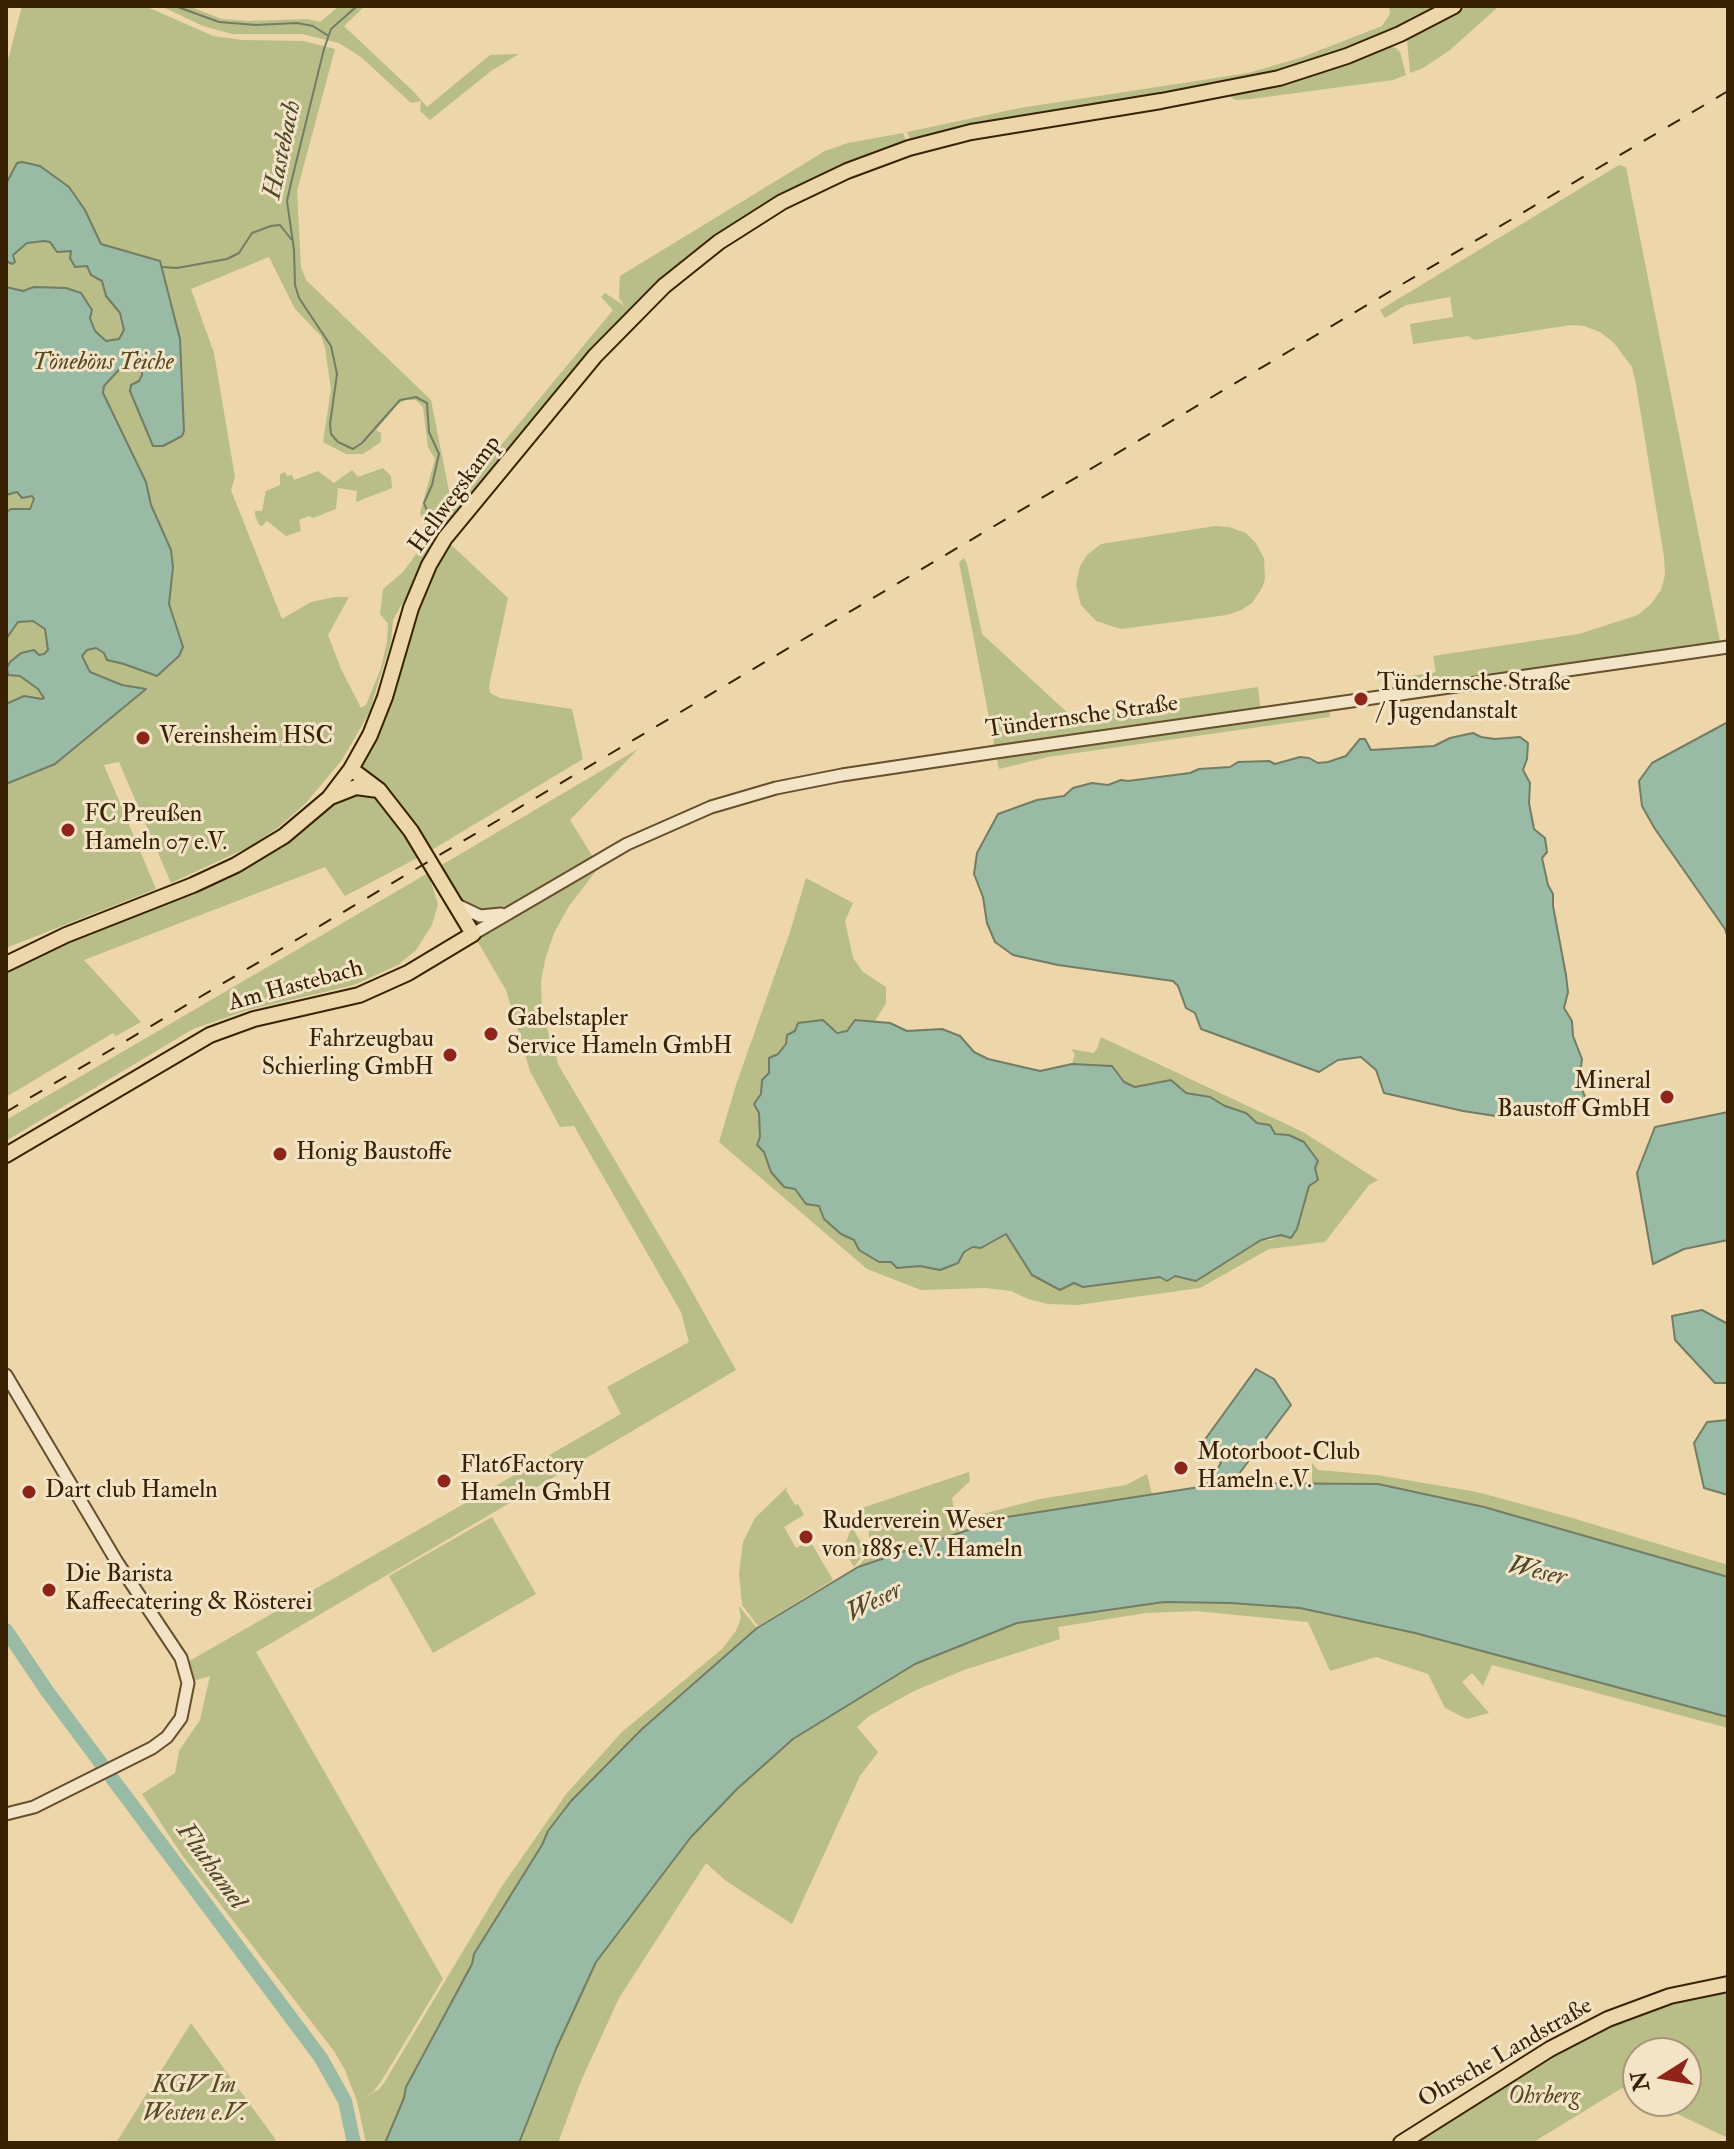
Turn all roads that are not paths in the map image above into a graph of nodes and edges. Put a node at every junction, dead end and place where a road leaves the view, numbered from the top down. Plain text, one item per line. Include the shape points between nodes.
1 (1454, 6) edge
2 (1728, 647) edge
3 (351, 769) junction
4 (379, 790) junction
5 (329, 798) junction
6 (456, 905) junction
7 (513, 911) junction
8 (473, 934) junction
9 (6, 964) edge
10 (6, 1155) edge
11 (6, 1375) edge
12 (6, 1814) edge
13 (1728, 1984) edge
14 (1401, 2143) edge

1 - 3 main road, Hellwegskamp via 1369,47 1279,78 971,132 909,148 782,202 719,242 664,286 595,356 445,538 411,608 385,697
2 - 7 street, Tündernsche Straße via 787,785 676,821
3 - 4 main road
3 - 5 main road, Hellwegskamp
4 - 5 main road via 356,787
4 - 6 main road
5 - 9 main road via 258,853
6 - 7 street via 480,916
6 - 8 main road
7 - 8 street, Tündernsche Straße
8 - 10 main road, Am Hastebach via 359,995 254,1019 210,1035
11 - 12 street via 82,1507 181,1658 188,1683 175,1728 152,1748 34,1807
13 - 14 main road, Ohrsche Landstraße via 1670,1996 1608,2019

